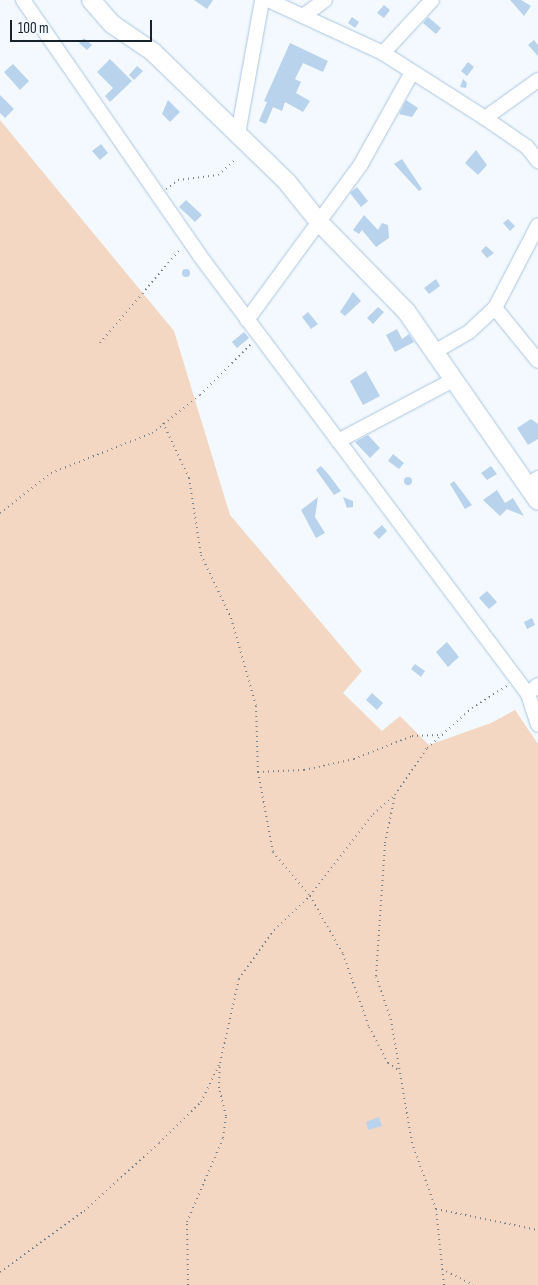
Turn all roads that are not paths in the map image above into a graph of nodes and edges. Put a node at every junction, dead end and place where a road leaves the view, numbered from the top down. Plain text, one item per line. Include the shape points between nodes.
1 (23, 0) edge
2 (91, 0) edge
3 (262, 0) edge
4 (268, 0) edge
5 (325, 0) edge
6 (432, 0) edge
7 (303, 16) junction
8 (383, 53) junction
9 (411, 74) junction
10 (538, 80) edge
11 (485, 118) junction
12 (238, 134) junction
13 (538, 162) edge
14 (319, 222) junction
15 (538, 225) edge
16 (495, 308) junction
17 (247, 320) junction
18 (436, 350) junction
19 (538, 360) edge
20 (455, 379) junction
21 (338, 441) junction
22 (533, 482) edge
23 (538, 500) edge
24 (533, 690) edge
25 (538, 724) edge

1 - 17 street via 65,66
2 - 12 main road via 112,24 153,52
3 - 12 street
4 - 7 street
5 - 7 street
6 - 8 street
7 - 8 street
8 - 9 street
9 - 11 street
9 - 14 street via 361,164
10 - 11 street
11 - 13 street via 527,147
12 - 14 main road via 287,182
14 - 17 street
14 - 18 main road via 406,311
15 - 16 street
16 - 18 street via 469,332
16 - 19 street
17 - 21 street
18 - 20 main road
20 - 21 street
20 - 22 main road
21 - 24 street via 406,527 514,681
22 - 23 main road
24 - 25 street

